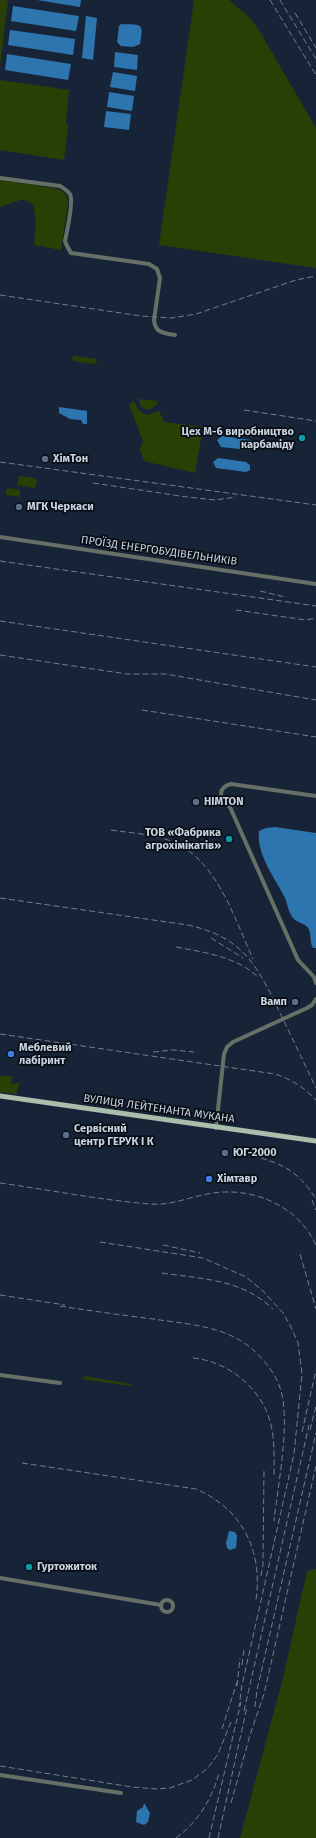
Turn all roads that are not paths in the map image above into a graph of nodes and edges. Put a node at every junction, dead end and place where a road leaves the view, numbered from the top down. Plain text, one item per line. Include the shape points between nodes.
1 (0, 178) edge
2 (175, 335) dead end
3 (0, 537) edge
4 (316, 584) edge
5 (316, 796) edge
6 (316, 983) edge
7 (316, 999) edge
8 (0, 1096) edge
9 (216, 1128) junction
10 (316, 1141) edge
11 (0, 1375) edge
12 (60, 1383) dead end
13 (0, 1578) edge
14 (161, 1605) dead end
15 (0, 1775) edge
16 (120, 1792) dead end

1 - 2 street via 60,186 68,191 71,202 66,241 71,253 149,264 157,268 160,278 155,326 161,332
3 - 4 street, ПРОЇЗД ЕНЕРГОБУДІВЕЛЬНИКІВ
5 - 6 street via 231,784 222,789 220,795 224,803 230,807 298,960 314,977
7 - 9 street via 307,1008 239,1038 227,1047 224,1054
8 - 9 main road, ВУЛИЦЯ ЛЕЙТЕНАНТА МУКАНА
9 - 10 main road, ВУЛИЦЯ ЛЕЙТЕНАНТА МУКАНА
11 - 12 street
13 - 14 street
15 - 16 street

